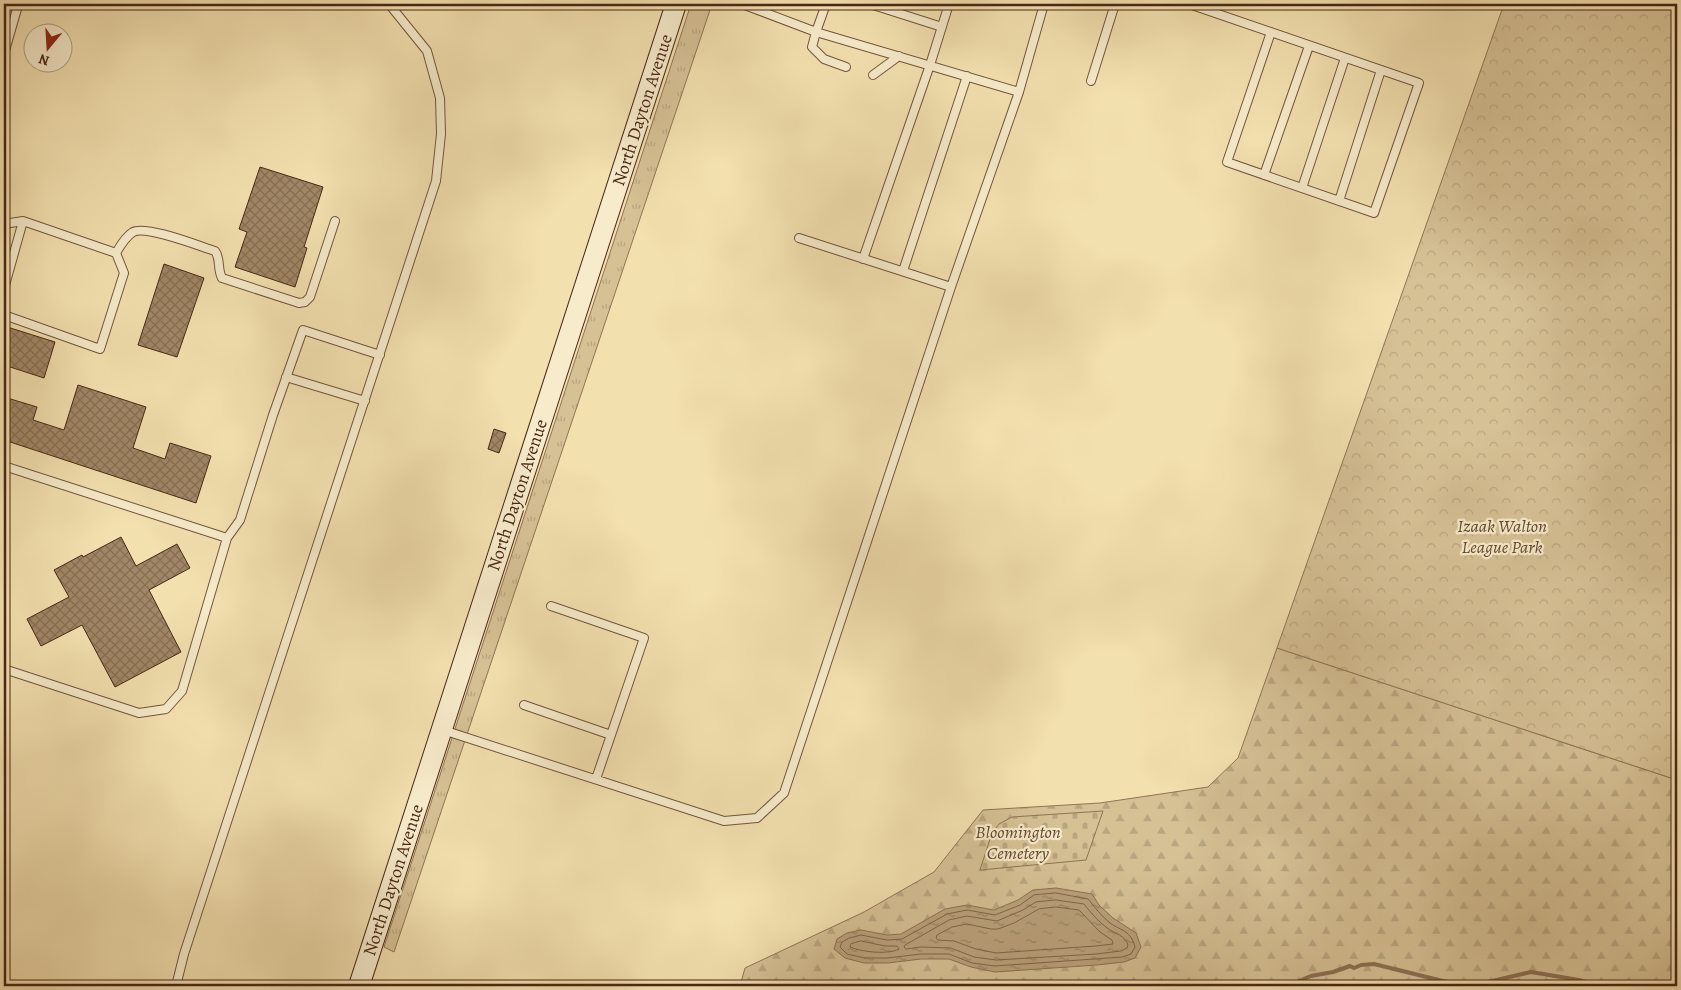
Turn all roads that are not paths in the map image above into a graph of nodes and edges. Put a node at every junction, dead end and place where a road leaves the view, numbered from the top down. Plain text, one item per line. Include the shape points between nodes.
1 (15, 4) edge
2 (389, 4) edge
3 (676, 4) edge
4 (742, 4) edge
5 (826, 4) edge
6 (870, 4) edge
7 (949, 4) edge
8 (1044, 4) edge
9 (1116, 4) edge
10 (1189, 4) edge
11 (942, 27) junction
12 (816, 32) junction
13 (1271, 32) junction
14 (1309, 46) junction
15 (4, 54) edge
16 (898, 56) junction
17 (1346, 58) junction
18 (930, 65) junction
19 (846, 67) dead end
20 (1381, 70) junction
21 (873, 74) dead end
22 (967, 76) junction
23 (1091, 81) dead end
24 (1019, 92) junction
25 (1264, 175) junction
26 (1302, 188) junction
27 (1339, 201) junction
28 (335, 221) dead end
29 (23, 222) junction
30 (4, 224) edge
31 (799, 238) dead end
32 (116, 253) junction
33 (863, 259) junction
34 (903, 271) junction
35 (951, 287) junction
36 (4, 289) edge
37 (4, 316) edge
38 (380, 355) junction
39 (286, 377) junction
40 (365, 401) junction
41 (4, 466) edge
42 (227, 538) junction
43 (551, 606) dead end
44 (4, 669) edge
45 (524, 705) dead end
46 (442, 730) junction
47 (611, 735) junction
48 (596, 779) junction
49 (176, 986) edge
50 (358, 986) edge

1 - 15 lane via 17,9
2 - 38 lane via 427,51 440,98 441,134 436,181
3 - 46 main road, North Dayton Avenue
4 - 12 lane
5 - 12 lane
6 - 11 lane
7 - 11 lane
8 - 24 lane
9 - 23 lane
10 - 13 lane
11 - 18 lane
12 - 16 lane
12 - 19 lane via 812,47 824,59
13 - 14 lane
13 - 25 lane via 1227,162
14 - 17 lane
14 - 25 lane
16 - 18 lane
16 - 21 lane
17 - 20 lane
17 - 26 lane
18 - 22 lane
18 - 33 lane
20 - 27 lane
20 - 27 lane via 1419,83 1374,213
22 - 24 lane
22 - 34 lane
24 - 35 lane
25 - 26 lane
26 - 27 lane
28 - 32 lane via 306,302 299,303 222,278 215,251 154,232 135,231
29 - 30 lane
29 - 32 lane
29 - 36 lane
31 - 33 lane
32 - 37 lane via 124,273 100,349
33 - 34 lane
34 - 35 lane
35 - 48 lane via 784,794 757,818 724,822
38 - 39 lane via 302,330
38 - 40 lane
39 - 40 lane
39 - 42 lane via 240,520
40 - 49 lane
41 - 42 lane
42 - 44 lane via 182,692 166,709 139,713
43 - 47 lane via 644,638
45 - 47 lane
46 - 48 lane
46 - 50 main road, North Dayton Avenue
47 - 48 lane

